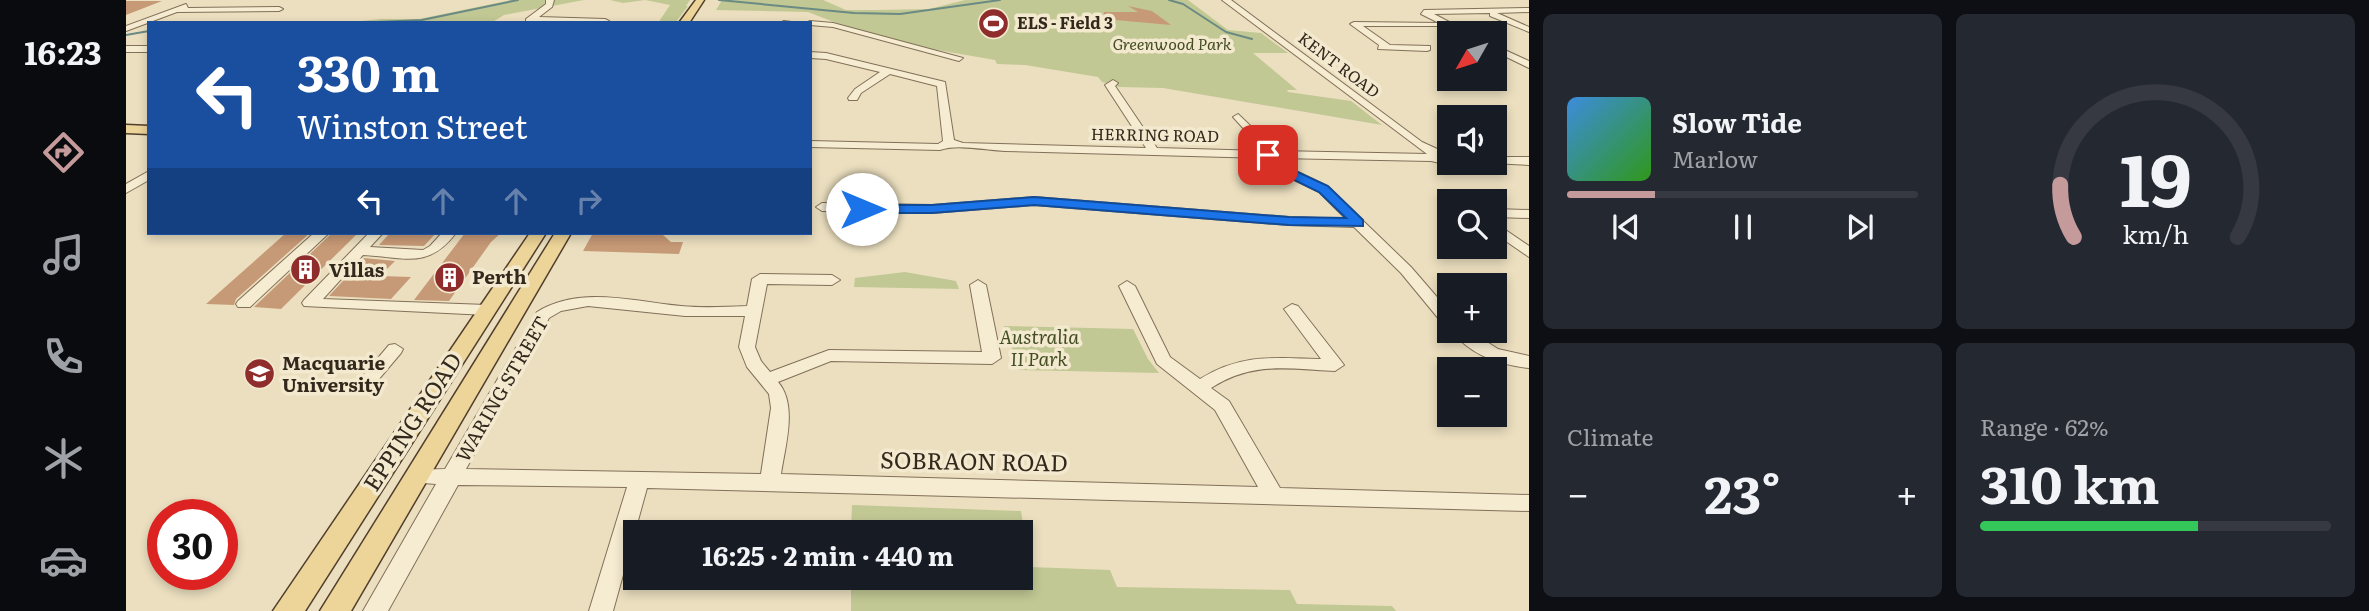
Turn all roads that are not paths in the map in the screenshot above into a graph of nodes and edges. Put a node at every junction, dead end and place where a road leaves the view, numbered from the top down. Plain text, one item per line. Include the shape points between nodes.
1 (193, 0) edge
2 (202, 0) edge
3 (550, 0) edge
4 (1226, 0) edge
5 (1462, 0) edge
6 (699, 1) edge
7 (279, 9) dead end
8 (176, 10) junction
9 (1529, 10) edge
10 (1486, 11) junction
11 (529, 21) edge
12 (605, 21) edge
13 (685, 21) edge
14 (1441, 21) edge
15 (1344, 22) dead end
16 (812, 23) edge
17 (1354, 24) junction
18 (1437, 25) edge
19 (126, 27) edge
20 (1529, 30) edge
21 (1373, 47) dead end
22 (1388, 47) junction
23 (1427, 48) dead end
24 (126, 49) edge
25 (147, 49) edge
26 (1507, 54) edge
27 (812, 55) edge
28 (959, 58) dead end
29 (1529, 65) edge
30 (888, 71) junction
31 (1113, 83) dead end
32 (853, 98) dead end
33 (1238, 117) dead end
34 (126, 123) edge
35 (147, 123) edge
36 (126, 130) edge
37 (147, 130) edge
38 (812, 144) edge
39 (944, 144) junction
40 (1154, 152) junction
41 (1271, 155) junction
42 (1432, 156) junction
43 (1437, 157) edge
44 (1507, 160) edge
45 (1529, 161) edge
46 (147, 176) edge
47 (126, 189) edge
48 (822, 207) dead end
49 (1507, 214) edge
50 (1529, 214) edge
51 (1358, 223) junction
52 (320, 235) edge
53 (374, 235) edge
54 (447, 235) edge
55 (536, 235) edge
56 (563, 235) edge
57 (1507, 236) edge
58 (358, 251) junction
59 (1529, 253) edge
60 (832, 280) dead end
61 (978, 285) dead end
62 (1127, 286) dead end
63 (244, 304) dead end
64 (1437, 307) edge
65 (1292, 309) dead end
66 (487, 310) junction
67 (752, 312) junction
68 (1474, 343) edge
69 (395, 349) dead end
70 (1529, 362) edge
71 (768, 379) junction
72 (362, 388) dead end
73 (1199, 388) junction
74 (417, 476) junction
75 (451, 477) junction
76 (639, 481) junction
77 (770, 482) junction
78 (1274, 496) junction
79 (1529, 503) edge
80 (288, 611) edge
81 (335, 611) edge
82 (375, 611) edge
83 (601, 611) edge

1 - 19 street
2 - 8 street
3 - 11 street
4 - 42 street, KENT ROAD
5 - 10 street
6 - 13 main road
7 - 8 street
8 - 19 street
9 - 10 street
10 - 14 street via 1424,12
10 - 20 street
11 - 12 street
15 - 17 street
16 - 28 street
17 - 18 street
17 - 22 street
21 - 22 street
22 - 23 street
24 - 25 street
26 - 29 street
27 - 30 street
30 - 32 street
30 - 39 street via 942,84
31 - 40 street via 1110,85
33 - 41 street
34 - 35 main road
36 - 37 main road
38 - 39 street
39 - 40 street, HERRING ROAD via 955,151 962,146
40 - 41 street, HERRING ROAD
41 - 42 street, HERRING ROAD
41 - 51 street via 1288,172 1323,189
42 - 43 street, HERRING ROAD
44 - 45 street
46 - 47 street
48 - 51 street via 932,209 1034,201
49 - 50 street
51 - 64 street
52 - 63 street
53 - 58 street
54 - 58 street via 425,254
55 - 66 main road, EPPING ROAD
56 - 74 main road, EPPING ROAD
57 - 59 street
58 - 66 street via 310,303
60 - 67 street via 760,279
61 - 71 street via 992,358 829,355
62 - 73 street via 1163,360
65 - 73 street via 1335,365 1253,363
66 - 80 main road, EPPING ROAD
67 - 71 street via 747,347 753,363
67 - 75 street, WARING STREET via 576,303 549,310
68 - 70 street via 1502,362
69 - 72 street
71 - 77 street via 778,393 780,408
73 - 78 street via 1222,407
74 - 75 street, SOBRAON ROAD
74 - 81 main road, EPPING ROAD
75 - 76 street, SOBRAON ROAD
75 - 82 street, WARING STREET
76 - 77 street, SOBRAON ROAD
76 - 83 street
77 - 78 street, SOBRAON ROAD
78 - 79 street, SOBRAON ROAD

